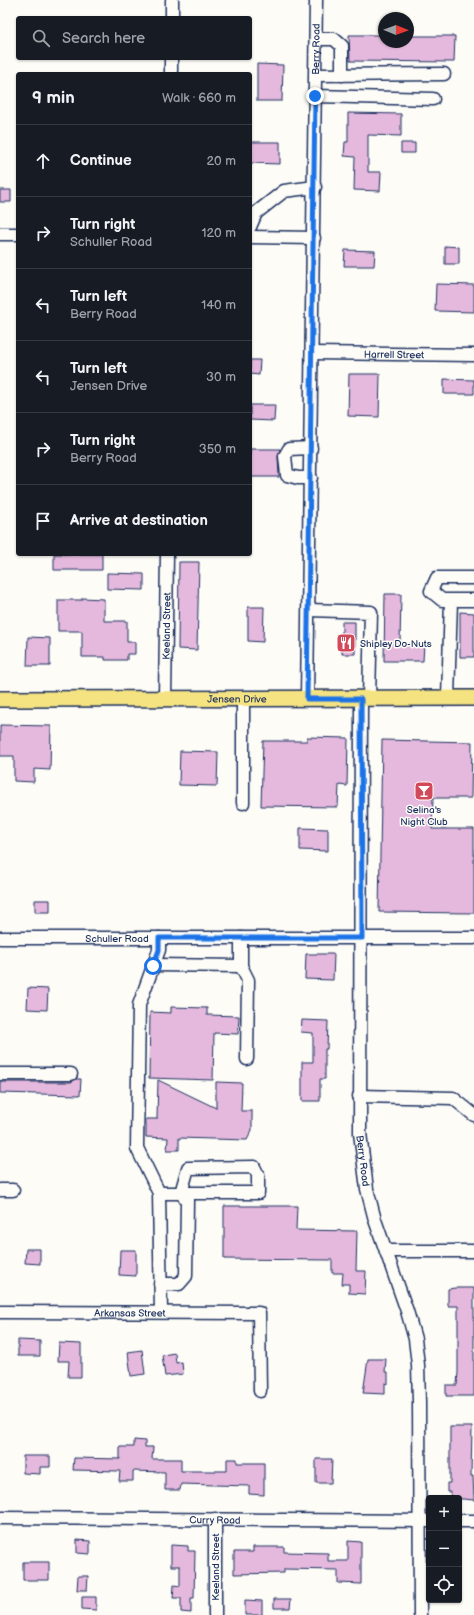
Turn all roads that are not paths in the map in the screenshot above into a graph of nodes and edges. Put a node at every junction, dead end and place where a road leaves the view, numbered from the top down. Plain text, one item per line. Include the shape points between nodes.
1 (172, 0) edge
2 (316, 0) edge
3 (172, 16) edge
4 (316, 39) junction
5 (171, 60) edge
6 (171, 72) edge
7 (444, 74) dead end
8 (316, 75) junction
9 (342, 75) junction
10 (315, 96) junction
11 (434, 99) dead end
12 (315, 187) junction
13 (252, 222) edge
14 (0, 234) edge
15 (16, 234) edge
16 (252, 237) edge
17 (314, 238) junction
18 (313, 354) junction
19 (474, 355) edge
20 (312, 448) junction
21 (311, 478) junction
22 (167, 556) edge
23 (474, 578) edge
24 (474, 600) edge
25 (451, 601) junction
26 (309, 610) junction
27 (448, 698) junction
28 (474, 698) edge
29 (0, 699) edge
30 (165, 699) junction
31 (243, 699) junction
32 (307, 699) junction
33 (365, 699) junction
34 (243, 803) dead end
35 (0, 938) edge
36 (159, 938) junction
37 (241, 938) junction
38 (362, 938) junction
39 (474, 938) edge
40 (153, 966) junction
41 (241, 966) junction
42 (247, 1059) dead end
43 (0, 1074) edge
44 (71, 1074) dead end
45 (359, 1096) junction
46 (474, 1115) edge
47 (0, 1190) edge
48 (13, 1190) dead end
49 (159, 1193) junction
50 (181, 1193) junction
51 (386, 1251) junction
52 (474, 1251) edge
53 (160, 1284) junction
54 (0, 1312) edge
55 (161, 1312) junction
56 (260, 1391) dead end
57 (0, 1518) edge
58 (215, 1519) junction
59 (462, 1521) edge
60 (474, 1521) edge
61 (424, 1522) edge
62 (214, 1615) edge
63 (420, 1615) edge

1 - 3 street
2 - 4 street, Berry Road
4 - 8 street, Berry Road
4 - 9 street via 334,39 342,46
5 - 6 street
7 - 9 street
8 - 9 street
8 - 10 street, Berry Road
10 - 11 street
10 - 12 street, Berry Road
12 - 13 street via 284,190 256,213
12 - 17 street, Berry Road
14 - 15 street
16 - 17 street
17 - 18 street, Berry Road
18 - 19 street, Harrell Street
18 - 20 street, Berry Road
20 - 21 street, Berry Road
20 - 21 street via 289,449 285,456 286,475
21 - 26 street, Berry Road
22 - 30 street, Keeland Street
23 - 25 street via 437,578 431,591 442,600
24 - 25 street
25 - 27 street
26 - 32 street, Berry Road
26 - 33 street, Berry Road via 371,612
27 - 28 main road, Jensen Drive
27 - 33 main road, Jensen Drive
29 - 30 main road, Jensen Drive
30 - 31 main road, Jensen Drive
31 - 32 main road, Jensen Drive
31 - 34 street
32 - 33 main road, Jensen Drive
33 - 38 street, Berry Road
35 - 36 street, Schuller Road
36 - 37 street, Schuller Road
36 - 40 street via 159,950
37 - 38 street, Schuller Road
37 - 41 street
38 - 39 street, Schuller Road
38 - 45 street, Berry Road
40 - 41 street
40 - 49 street via 139,1005 137,1148
41 - 42 street via 248,980
43 - 44 street
45 - 46 street via 453,1098
45 - 51 street, Berry Road via 360,1133 367,1189
47 - 48 street
49 - 50 street
49 - 53 street
50 - 50 street via 188,1168 254,1167 258,1175 258,1193
50 - 53 street via 187,1200 186,1276 179,1284
51 - 52 street
51 - 61 street, Berry Road via 415,1339
53 - 55 street
54 - 55 street, Arkansas Street
55 - 56 street, Arkansas Street via 260,1313
57 - 58 street, Curry Road
58 - 61 street, Curry Road
58 - 62 street, Keeland Street
59 - 60 street
61 - 63 street, Berry Road

